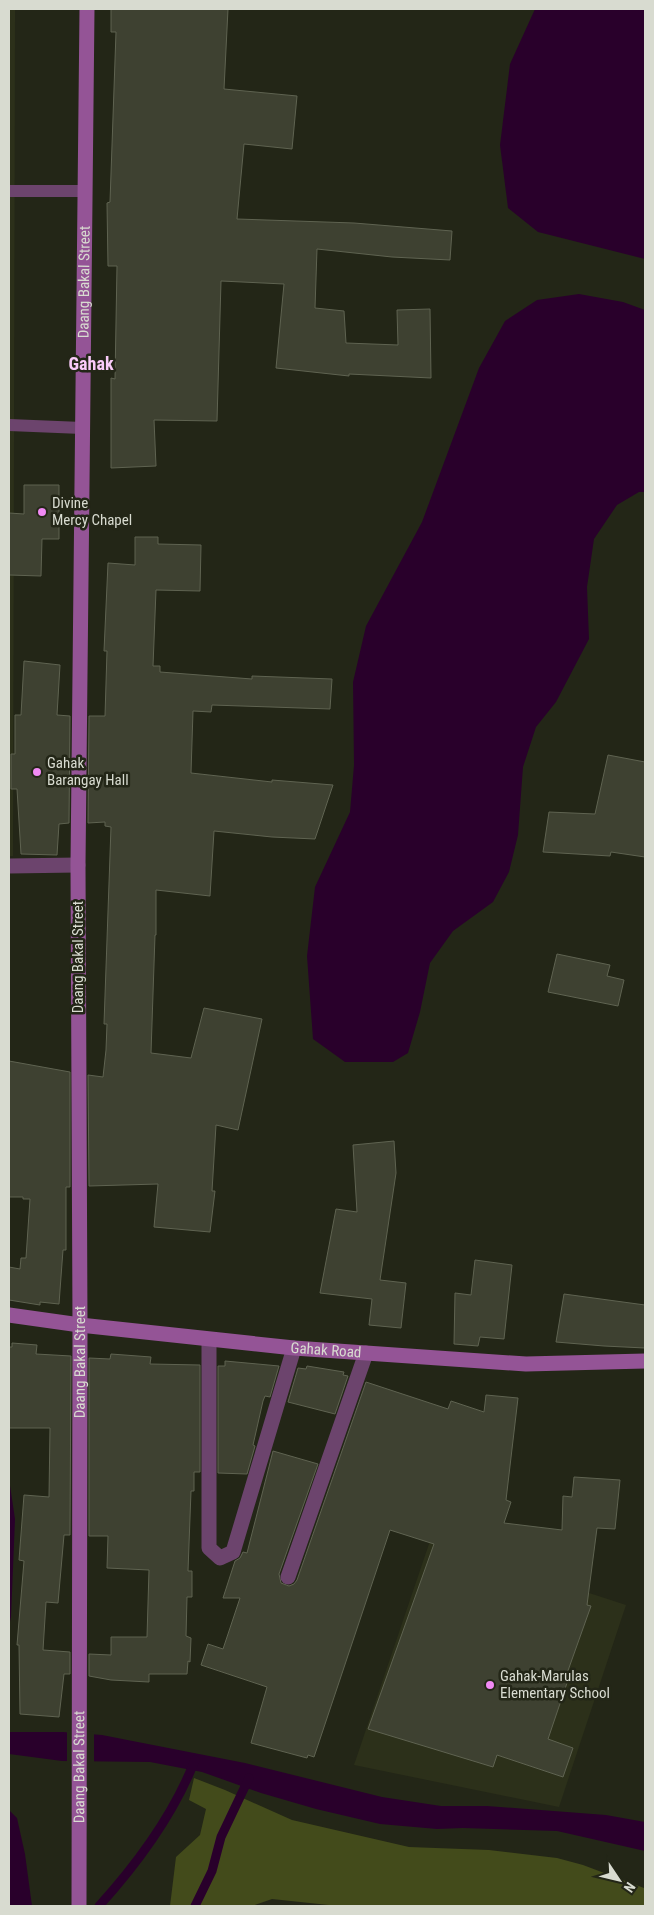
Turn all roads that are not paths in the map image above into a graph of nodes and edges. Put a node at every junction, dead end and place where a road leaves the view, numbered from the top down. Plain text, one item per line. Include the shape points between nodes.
1 (87, 9) edge
2 (9, 190) edge
3 (85, 191) junction
4 (9, 425) edge
5 (82, 428) junction
6 (78, 865) junction
7 (9, 866) edge
8 (9, 1315) edge
9 (80, 1325) junction
10 (208, 1340) junction
11 (294, 1348) junction
12 (366, 1353) junction
13 (645, 1361) edge
14 (288, 1576) dead end
15 (79, 1906) edge

1 - 3 street, Daang Bakal Street
2 - 3 lane
3 - 5 street, Daang Bakal Street
4 - 5 lane
5 - 6 street, Daang Bakal Street
6 - 7 street
6 - 9 street, Daang Bakal Street
8 - 9 street, Gahak Road
9 - 10 street, Gahak Road
9 - 15 street, Daang Bakal Street
10 - 11 street, Gahak Road
10 - 11 street via 209,1548 220,1558 232,1552
11 - 12 street, Gahak Road
12 - 13 street, Gahak Road via 526,1364
12 - 14 street

